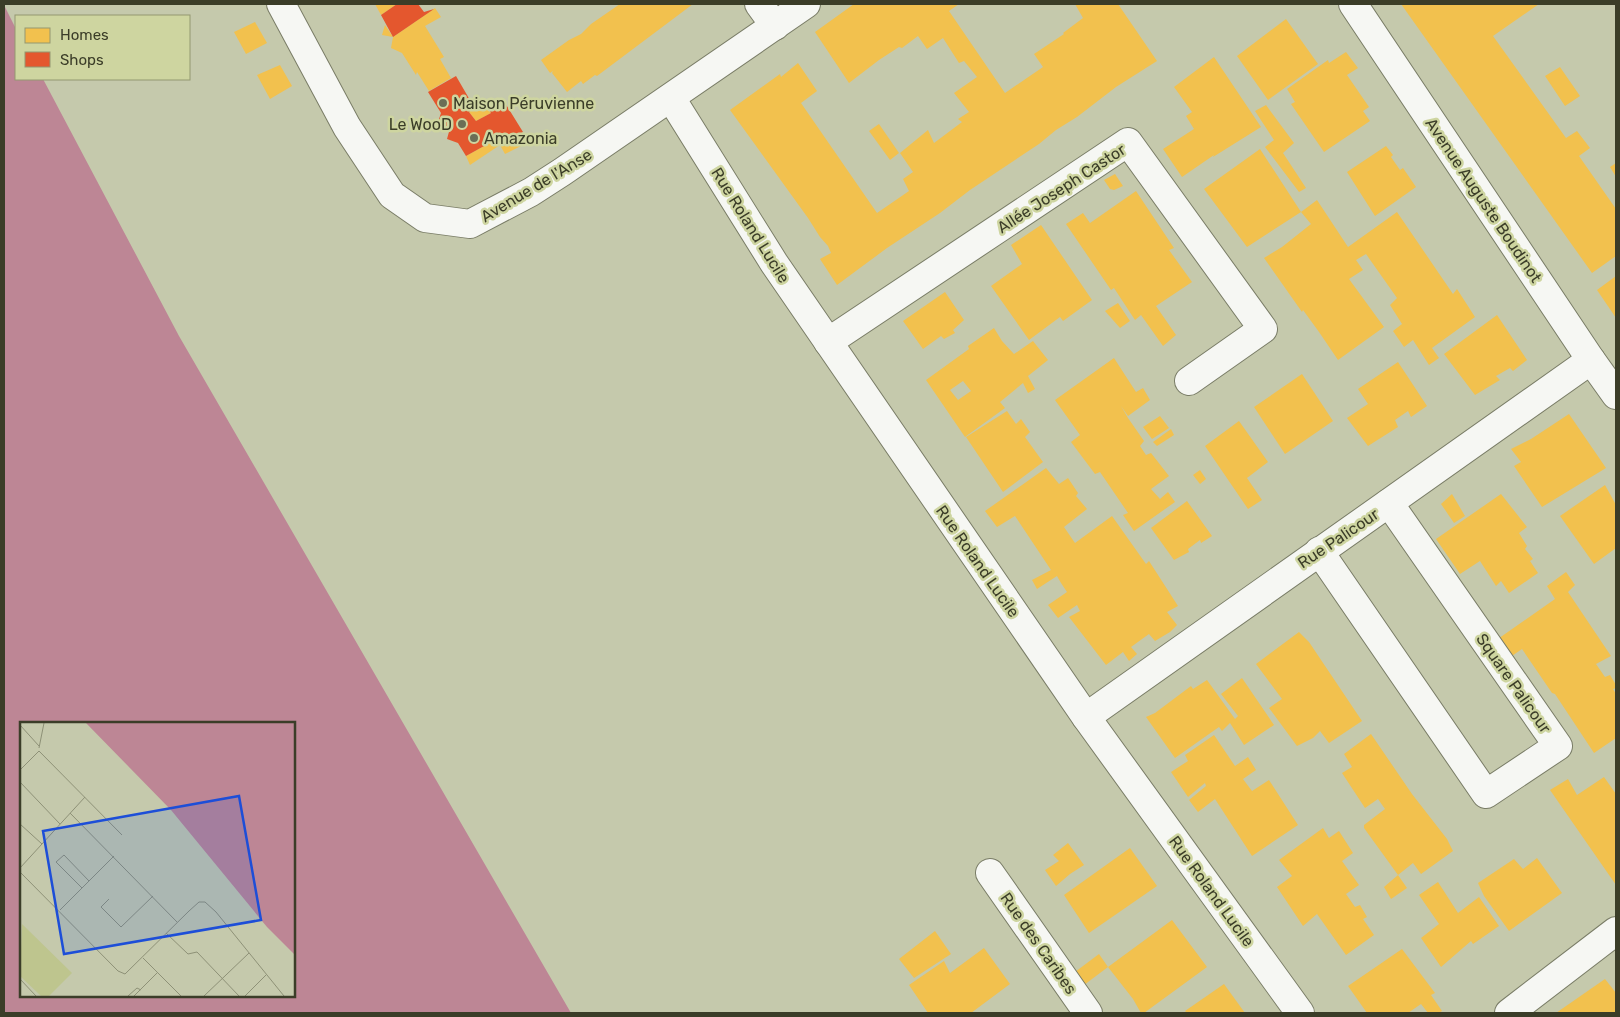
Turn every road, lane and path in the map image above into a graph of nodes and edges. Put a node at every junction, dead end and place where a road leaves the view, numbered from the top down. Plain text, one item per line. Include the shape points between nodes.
1 (281, 4) edge
2 (759, 4) edge
3 (806, 4) edge
4 (1353, 4) edge
5 (775, 26) junction
6 (671, 98) junction
7 (828, 342) junction
8 (1591, 360) junction
9 (1189, 381) dead end
10 (1616, 395) edge
11 (1389, 503) junction
12 (1319, 551) junction
13 (1086, 717) junction
14 (990, 873) dead end
15 (1616, 931) edge
16 (1088, 1013) edge
17 (1300, 1013) edge
18 (1509, 1013) edge

1 - 6 street, Avenue de l'Anse via 347,127 392,194 424,218 470,224 554,177
2 - 5 street
3 - 5 street, Avenue de l'Anse
4 - 8 street, Avenue Auguste Boudinot
5 - 6 street, Avenue de l'Anse
6 - 7 street, Rue Roland Lucile via 774,263
7 - 9 street, Allée Joseph Castor via 1128,142 1262,329
7 - 13 street, Rue Roland Lucile
8 - 10 street, Avenue Auguste Boudinot
8 - 11 street, Rue Palicour
11 - 12 street, Rue Palicour
11 - 12 street, Square Palicour via 1558,746 1486,794
12 - 13 street, Rue Palicour
13 - 17 street, Rue Roland Lucile
14 - 16 street, Rue des Caribes
15 - 18 street

